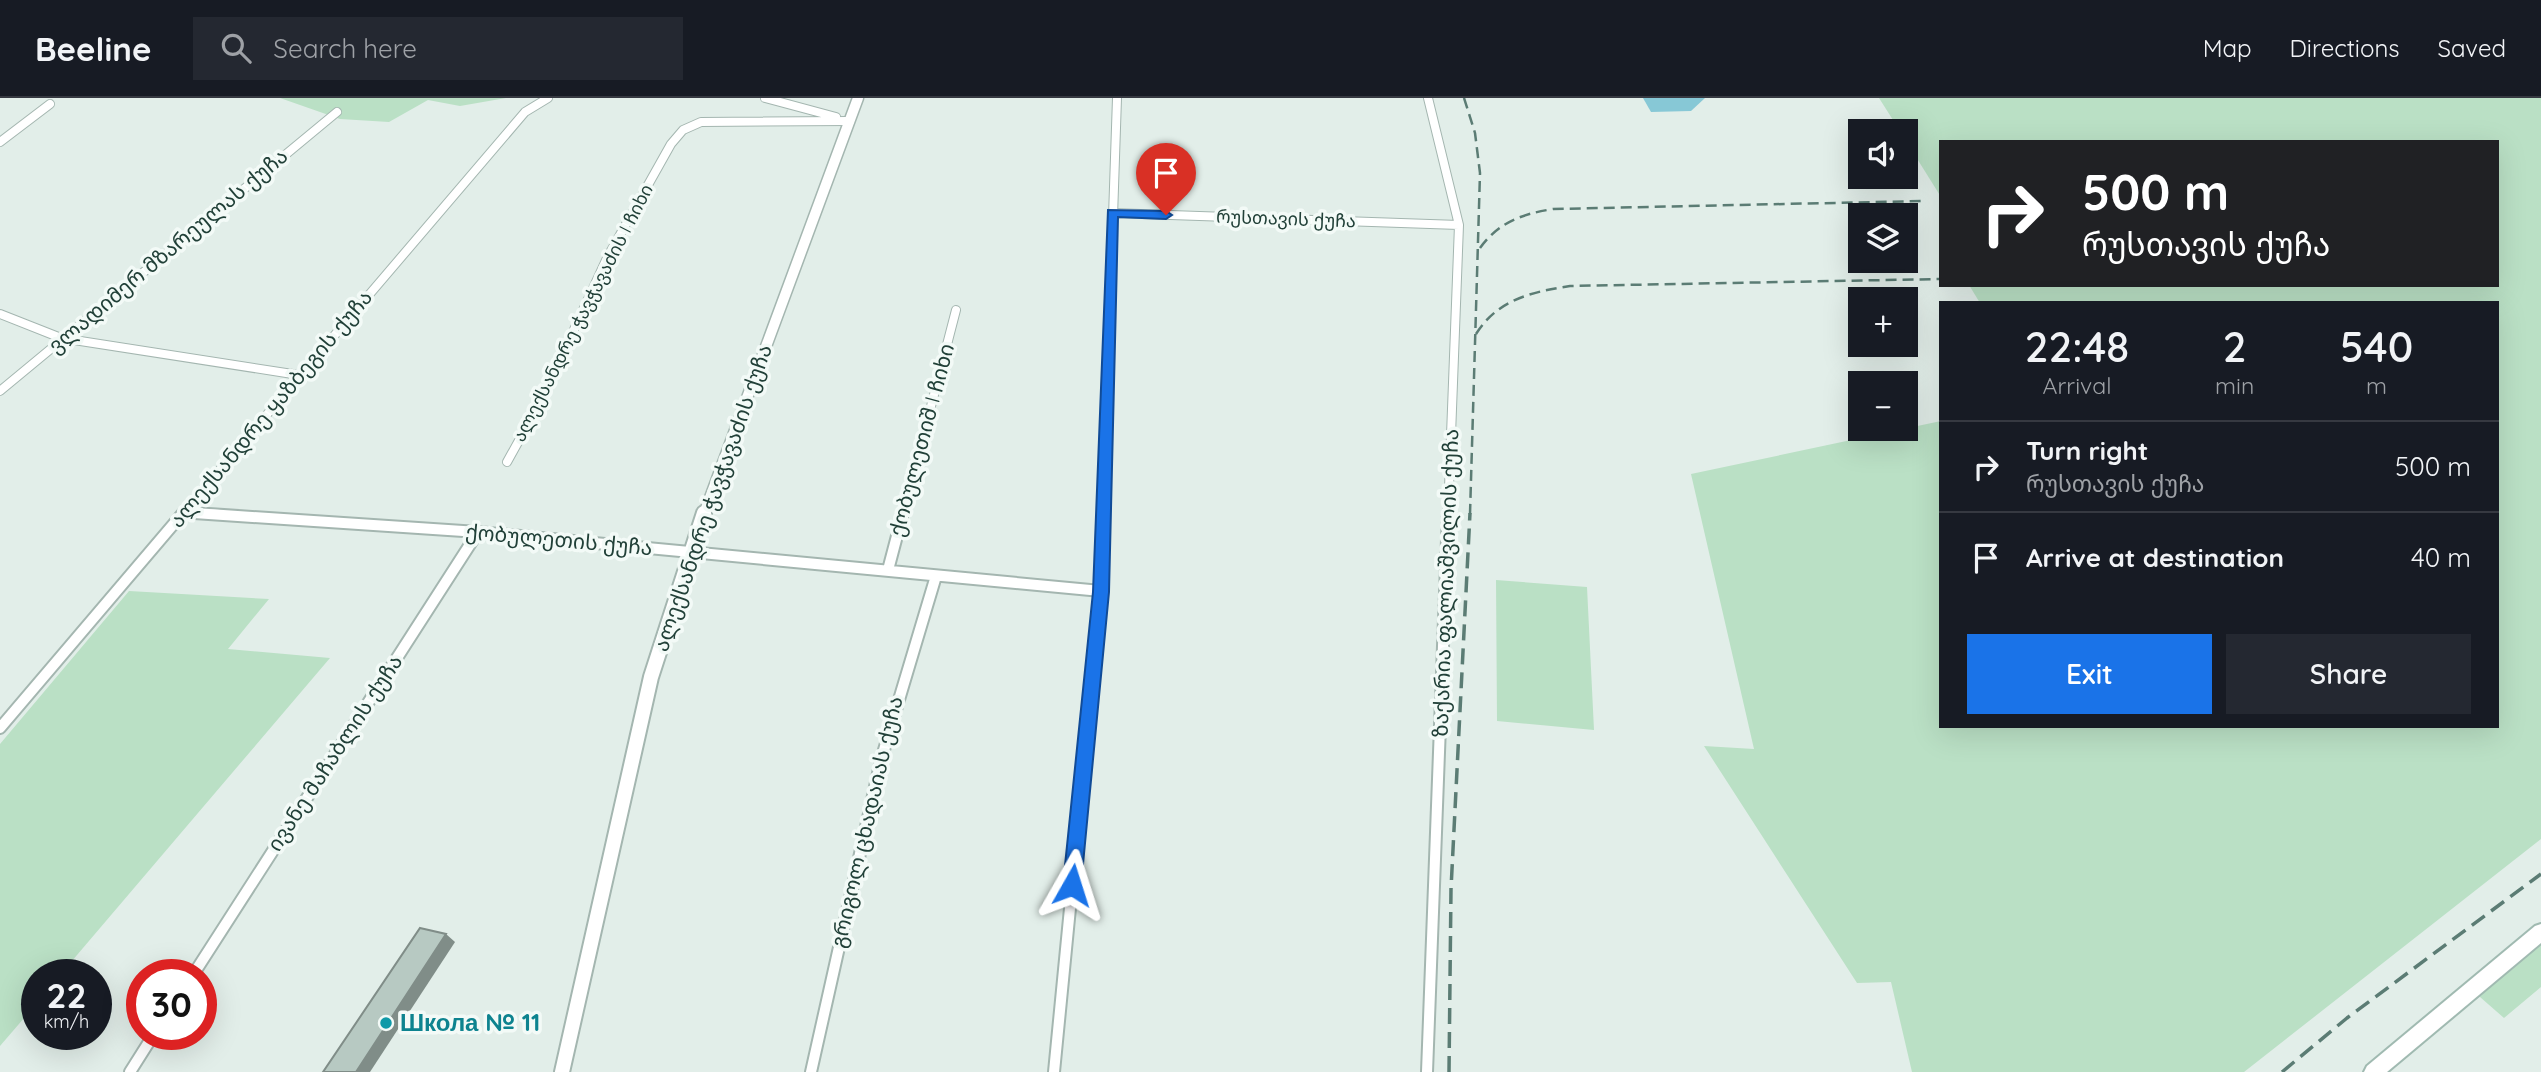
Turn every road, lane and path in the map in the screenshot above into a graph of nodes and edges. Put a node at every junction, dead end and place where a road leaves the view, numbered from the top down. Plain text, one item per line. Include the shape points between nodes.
1 (548, 98) edge
2 (765, 98) edge
3 (858, 98) edge
4 (1117, 98) edge
5 (1428, 98) edge
6 (50, 104) dead end
7 (337, 112) dead end
8 (850, 121) junction
9 (0, 142) edge
10 (1112, 213) junction
11 (1460, 225) junction
12 (956, 310) dead end
13 (0, 314) edge
14 (61, 338) junction
15 (299, 374) junction
16 (0, 391) edge
17 (507, 462) dead end
18 (183, 512) junction
19 (478, 532) junction
20 (690, 551) junction
21 (888, 569) junction
22 (936, 576) junction
23 (1101, 592) junction
24 (0, 728) edge
25 (2541, 933) edge
26 (203, 959) edge
27 (144, 1050) edge
28 (130, 1072) edge
29 (562, 1072) edge
30 (811, 1072) edge
31 (1054, 1072) edge
32 (1427, 1072) edge
33 (2373, 1072) edge

1 - 15 street, ალექსანდრე ყაზბეგის ქუჩა via 525,113
2 - 8 street
3 - 8 street, ალექსანდრე ჭავჭავაძის ქუჩა
4 - 10 street
5 - 11 street, ზაქარია ფალიაშვილის ქუჩა
6 - 9 street
7 - 14 street, ვლადიმერ მზარეულას ქუჩა
8 - 17 street, ალექსანდრე ჭავჭავაძის I ჩიხი via 701,122 683,130 607,258 542,399
8 - 20 street, ალექსანდრე ჭავჭავაძის ქუჩა
10 - 11 street, რუსთავის ქუჩა
10 - 23 street
11 - 32 street, ზაქარია ფალიაშვილის ქუჩა
12 - 21 street, ქობულეთიშ I ჩიხი
13 - 14 street
14 - 15 street
14 - 16 street, ვლადიმერ მზარეულას ქუჩა
15 - 18 street, ალექსანდრე ყაზბეგის ქუჩა
18 - 19 street, ქობულეთის ქუჩა
18 - 24 street, ალექსანდრე ყაზბეგის ქუჩა
19 - 20 street, ქობულეთის ქუჩა
19 - 26 street, ივანე მაჩაბლის ქუჩა
20 - 21 street, ქობულეთის ქუჩა
20 - 29 street, ალექსანდრე ჭავჭავაძის ქუჩა via 651,677
21 - 22 street, ქობულეთის ქუჩა
22 - 23 street, ქობულეთის ქუჩა
22 - 30 street, გრიგოლ ცხადაიას ქუჩა via 903,671 856,855
23 - 31 street
25 - 33 main road
27 - 28 street

